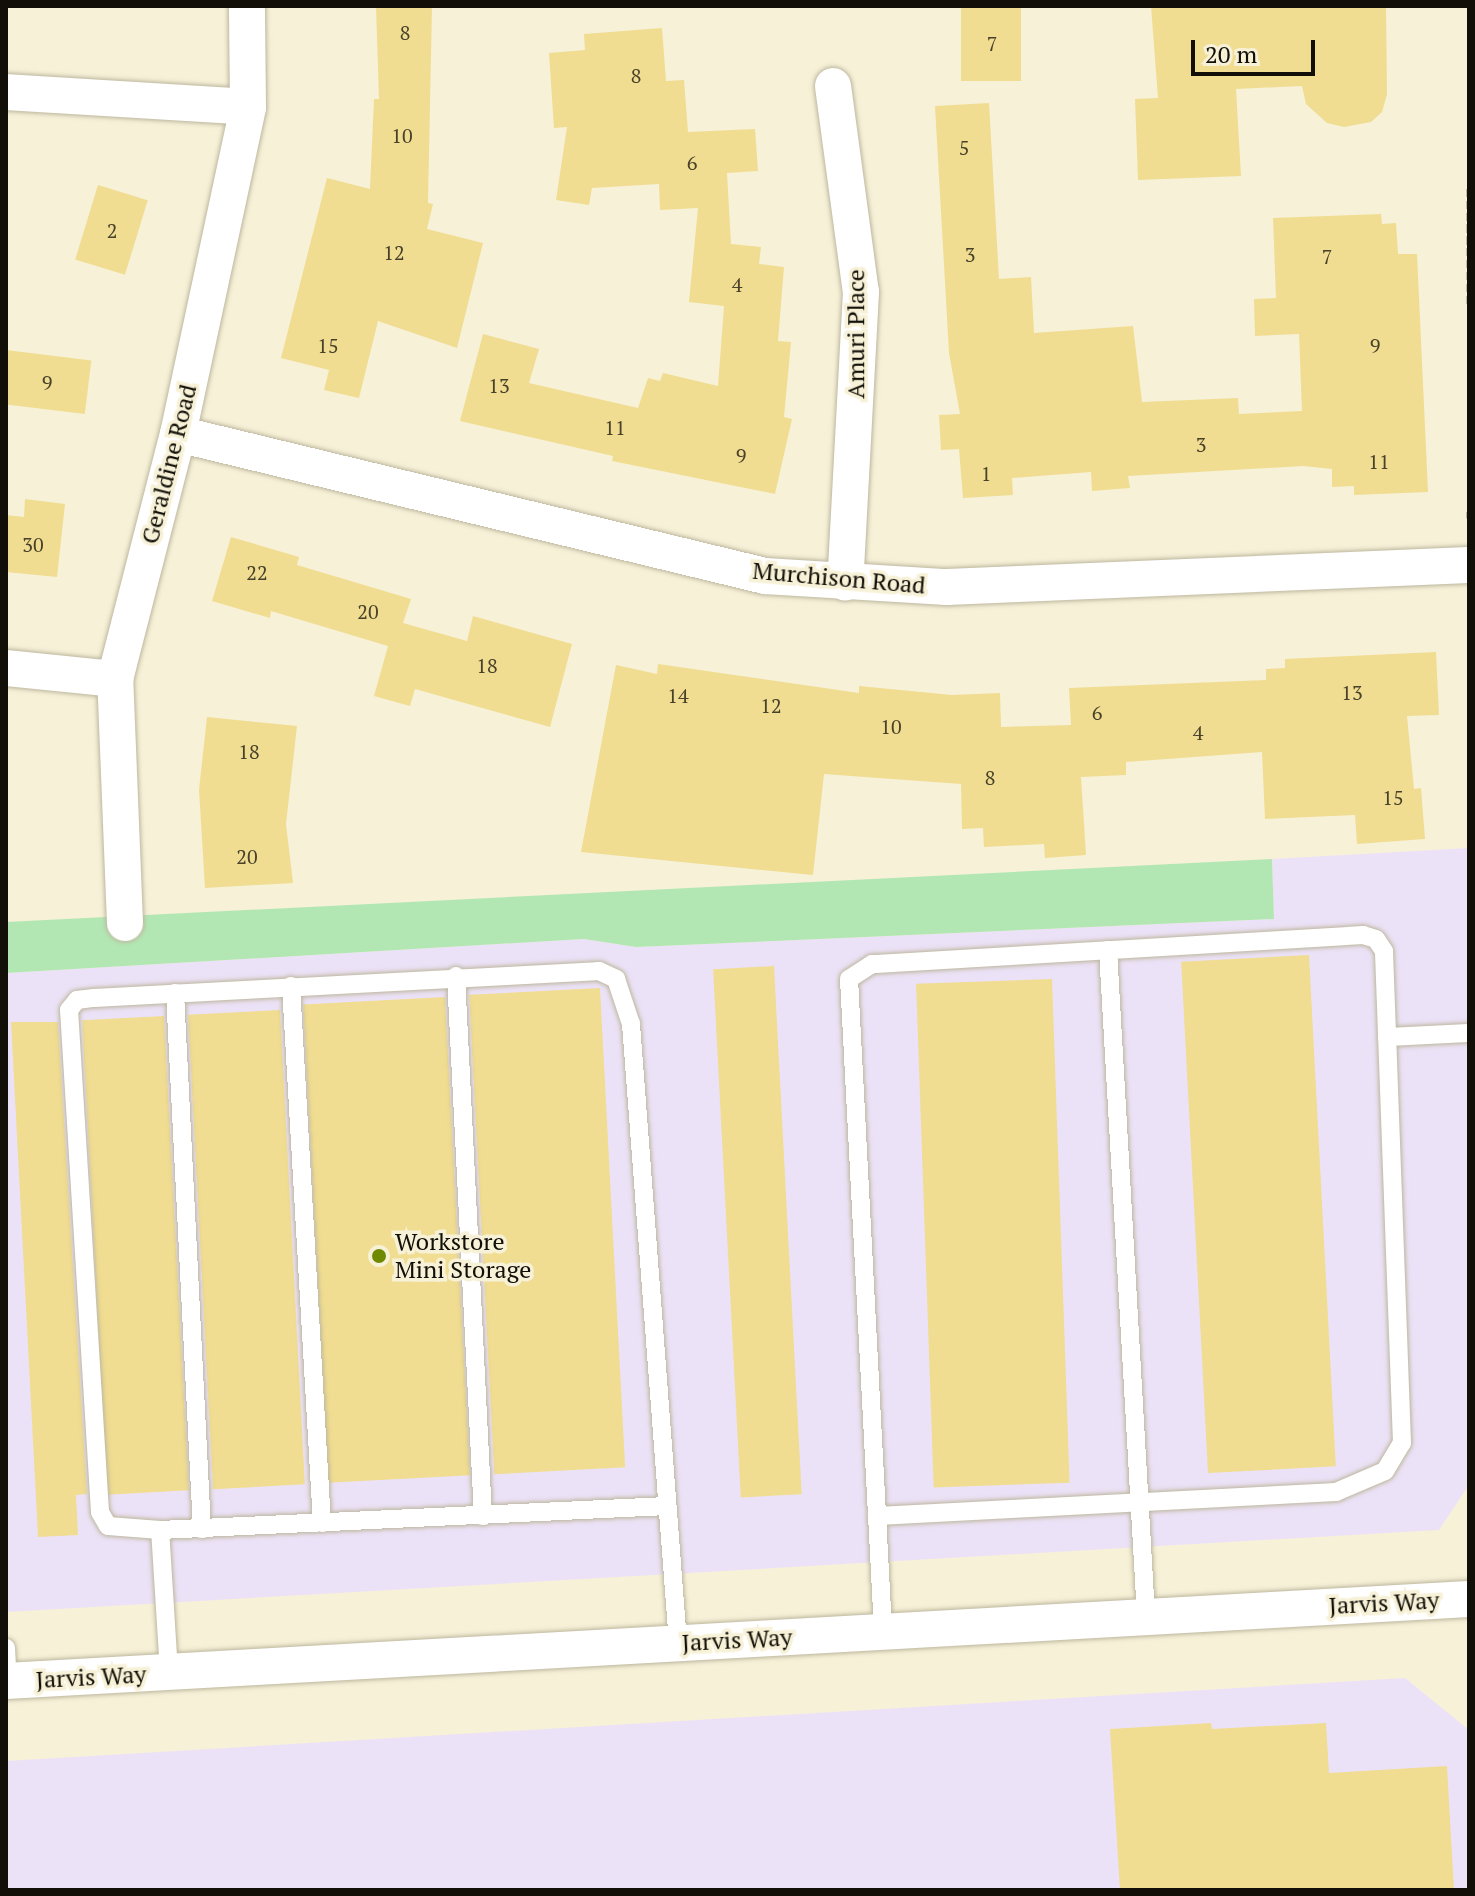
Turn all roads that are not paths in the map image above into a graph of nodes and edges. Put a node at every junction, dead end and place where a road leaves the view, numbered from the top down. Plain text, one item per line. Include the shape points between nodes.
1 (247, 6) edge
2 (833, 86) dead end
3 (6, 92) edge
4 (248, 107) junction
5 (178, 434) junction
6 (1469, 565) edge
7 (845, 583) junction
8 (6, 668) edge
9 (115, 679) junction
10 (125, 923) dead end
11 (1108, 950) junction
12 (456, 976) junction
13 (291, 986) junction
14 (175, 993) junction
15 (1469, 1033) edge
16 (1387, 1037) junction
17 (1139, 1501) junction
18 (667, 1506) junction
19 (483, 1516) junction
20 (877, 1516) junction
21 (322, 1523) junction
22 (202, 1529) junction
23 (160, 1530) junction
24 (1469, 1599) edge
25 (1146, 1616) junction
26 (883, 1631) junction
27 (678, 1643) junction
28 (7, 1670) edge
29 (169, 1672) junction

1 - 4 street, Geraldine Road
2 - 7 street, Amuri Place via 861,292
3 - 4 street
4 - 5 street, Geraldine Road
5 - 7 street, Murchison Road via 765,576
5 - 9 street, Geraldine Road
6 - 7 street, Murchison Road via 947,587
8 - 9 street
9 - 10 street, Geraldine Road
11 - 16 lane via 1363,935 1376,939 1384,951
11 - 17 lane
11 - 20 lane via 872,964 849,979
12 - 13 lane
12 - 18 lane via 578,969 616,979 625,995
12 - 19 lane
13 - 14 lane
13 - 21 lane
14 - 22 lane
14 - 23 lane via 77,1000 69,1010 100,1512 108,1526
15 - 16 lane
16 - 17 lane via 1402,1443 1385,1471 1336,1492
17 - 20 lane
17 - 25 lane
18 - 19 lane
18 - 27 lane
19 - 21 lane
20 - 26 lane
21 - 22 lane
22 - 23 lane
23 - 29 lane
24 - 25 street, Jarvis Way
25 - 26 street, Jarvis Way
26 - 27 street, Jarvis Way
27 - 29 street, Jarvis Way
28 - 29 street, Jarvis Way

